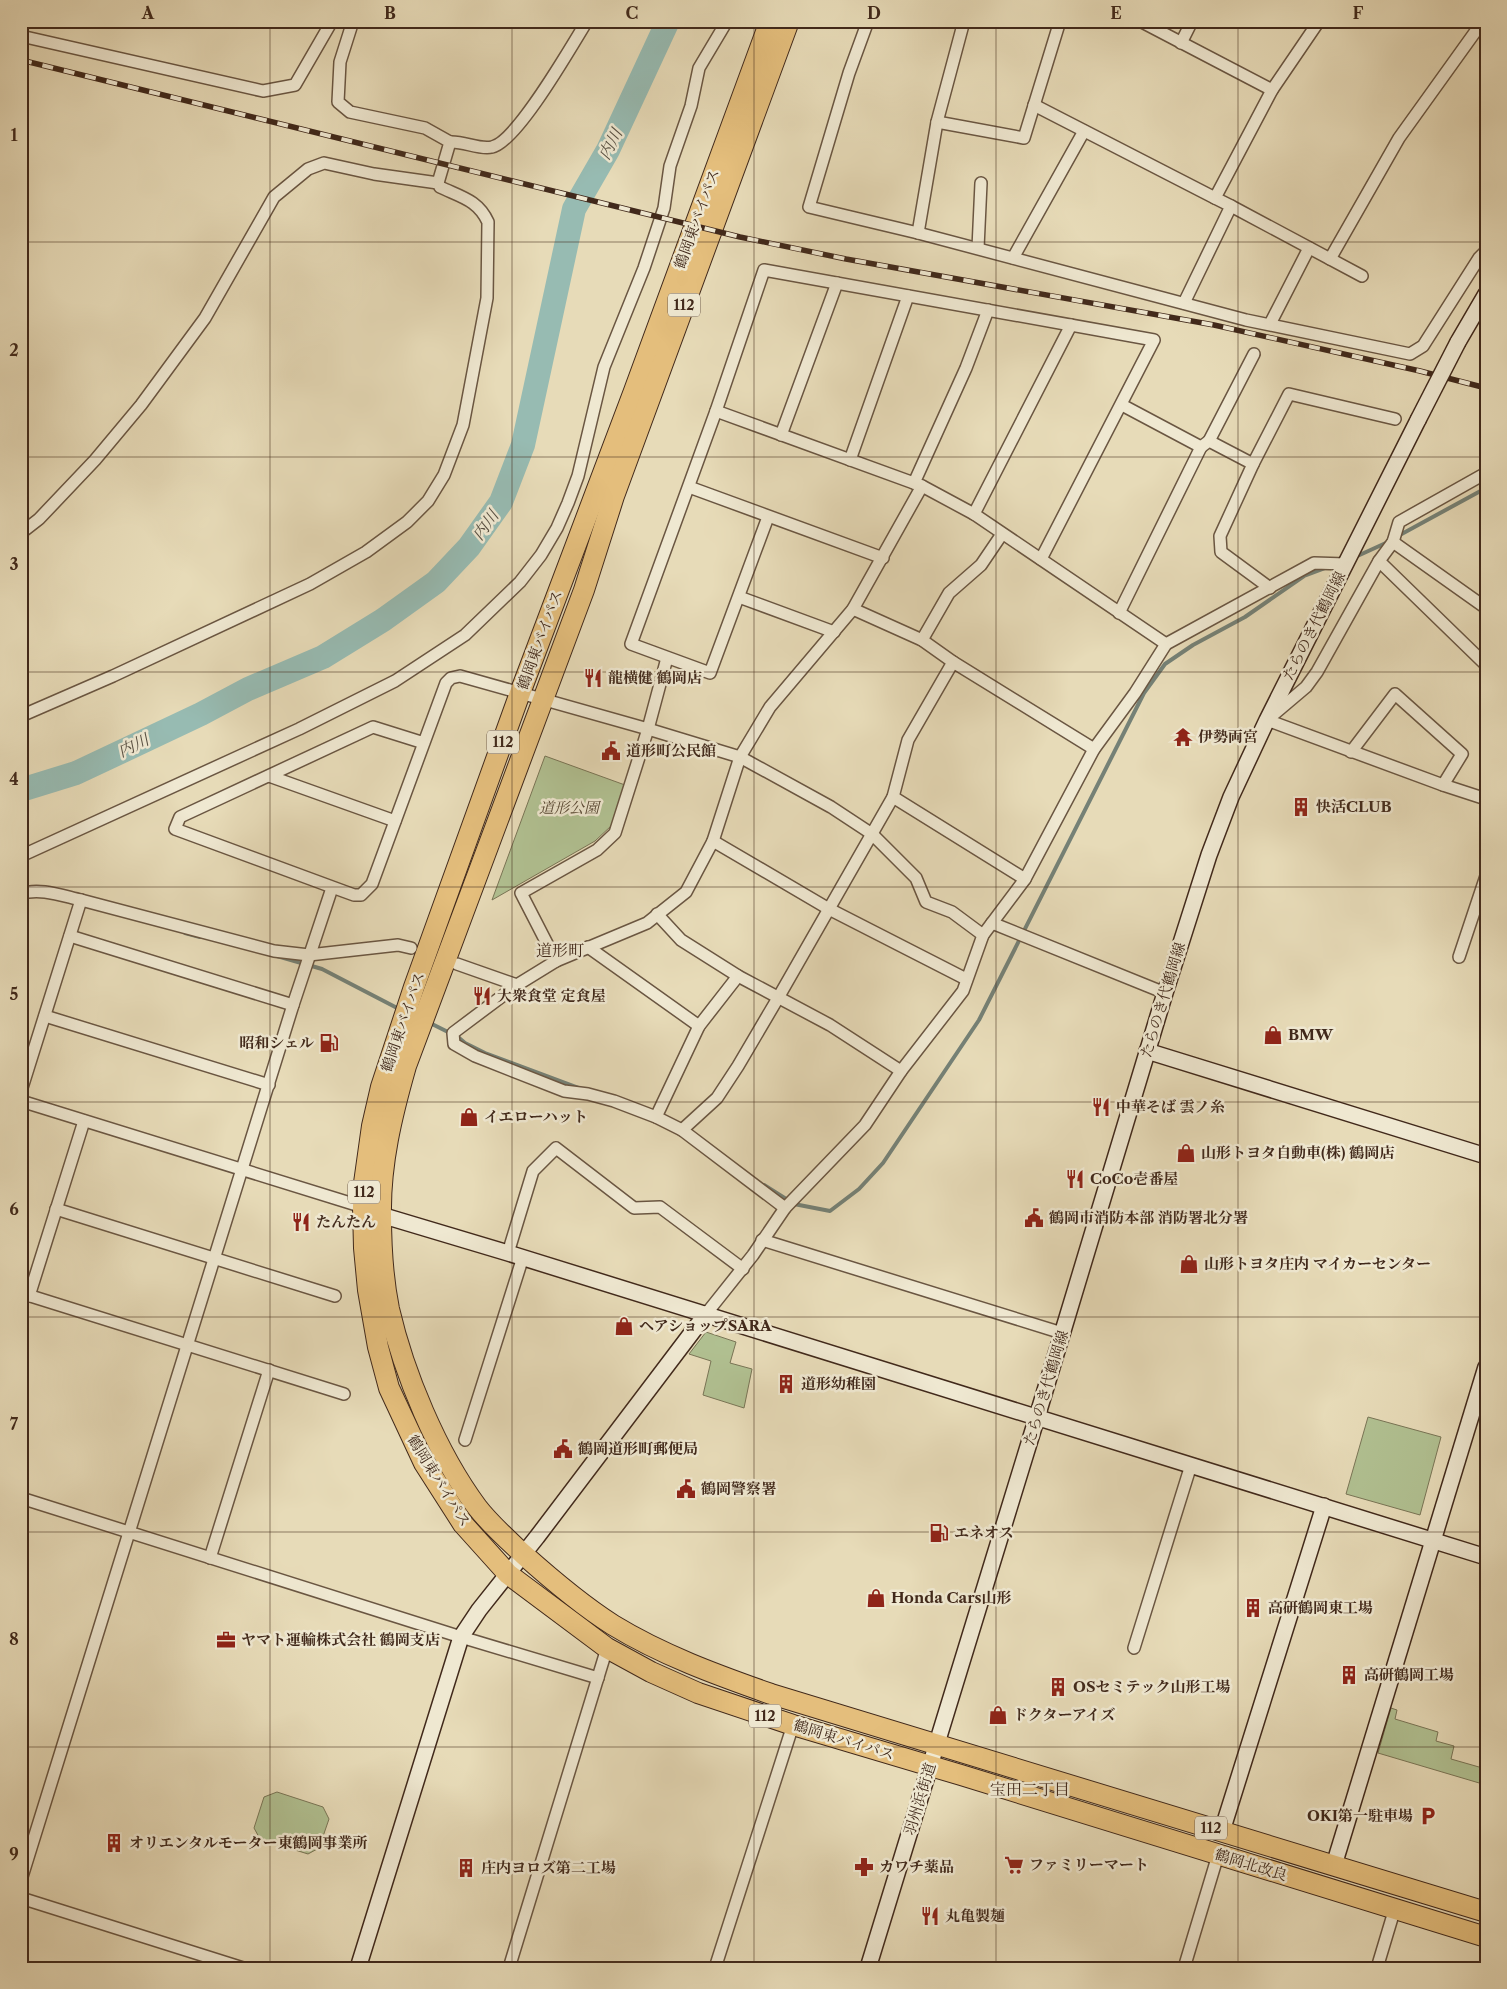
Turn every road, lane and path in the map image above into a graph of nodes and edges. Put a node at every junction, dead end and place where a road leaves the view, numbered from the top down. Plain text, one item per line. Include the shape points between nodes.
1 (332, 21) edge
2 (353, 21) edge
3 (587, 21) edge
4 (727, 21) edge
5 (770, 21) edge
6 (789, 21) edge
7 (868, 21) edge
8 (964, 21) edge
9 (1060, 21) edge
10 (1140, 21) edge
11 (1192, 21) edge
12 (1319, 21) edge
13 (1483, 21) edge
14 (21, 36) edge
15 (1181, 43) junction
16 (1272, 90) junction
17 (1034, 105) junction
18 (937, 122) junction
19 (1084, 130) junction
20 (450, 142) junction
21 (981, 182) dead end
22 (438, 183) junction
23 (1215, 198) junction
24 (1231, 206) junction
25 (918, 232) junction
26 (978, 248) junction
27 (1309, 248) junction
28 (1486, 251) edge
29 (1013, 258) junction
30 (1330, 259) junction
31 (1362, 276) dead end
32 (837, 283) junction
33 (1486, 294) edge
34 (908, 296) junction
35 (1184, 303) junction
36 (988, 310) junction
37 (1270, 324) junction
38 (1071, 325) junction
39 (1254, 354) dead end
40 (1122, 404) junction
41 (716, 411) junction
42 (1395, 419) dead end
43 (781, 435) junction
44 (1205, 444) junction
45 (850, 460) junction
46 (1253, 464) junction
47 (1486, 473) edge
48 (918, 485) junction
49 (688, 487) junction
50 (974, 514) junction
51 (768, 517) junction
52 (21, 533) edge
53 (1002, 534) junction
54 (1393, 542) junction
55 (883, 558) junction
56 (1040, 559) junction
57 (1379, 561) junction
58 (1346, 564) junction
59 (1270, 588) junction
60 (739, 598) junction
61 (1486, 608) edge
62 (853, 609) junction
63 (1119, 613) junction
64 (834, 632) junction
65 (922, 640) junction
66 (1166, 644) junction
67 (667, 658) junction
68 (953, 662) junction
69 (1486, 665) edge
70 (520, 693) junction
71 (542, 700) junction
72 (21, 716) edge
73 (1266, 720) junction
74 (648, 728) junction
75 (424, 744) junction
76 (1094, 749) junction
77 (1351, 752) junction
78 (740, 757) junction
79 (268, 776) junction
80 (1443, 785) junction
81 (893, 797) junction
82 (1486, 799) edge
83 (395, 821) junction
84 (872, 834) junction
85 (713, 841) junction
86 (21, 856) edge
87 (1486, 876) edge
88 (1025, 879) junction
89 (332, 888) junction
90 (21, 894) edge
91 (81, 900) junction
92 (829, 909) junction
93 (657, 914) junction
94 (992, 923) junction
95 (983, 935) junction
96 (70, 936) junction
97 (588, 947) junction
98 (411, 948) dead end
99 (309, 955) junction
100 (1459, 957) dead end
101 (556, 961) junction
102 (457, 964) dead end
103 (738, 976) junction
104 (966, 979) junction
105 (517, 985) junction
106 (1165, 993) junction
107 (778, 998) junction
108 (293, 1006) junction
109 (45, 1016) junction
110 (699, 1026) junction
111 (1147, 1051) junction
112 (901, 1071) junction
113 (268, 1085) junction
114 (21, 1091) edge
115 (21, 1101) edge
116 (656, 1117) junction
117 (84, 1121) junction
118 (682, 1130) junction
119 (1486, 1156) edge
120 (242, 1170) junction
121 (785, 1208) junction
122 (56, 1209) junction
123 (372, 1211) junction
124 (762, 1240) junction
125 (515, 1255) junction
126 (214, 1258) junction
127 (743, 1269) junction
128 (25, 1294) edge
129 (335, 1296) dead end
130 (706, 1314) junction
131 (1062, 1333) junction
132 (187, 1345) junction
133 (1486, 1368) edge
134 (269, 1370) junction
135 (344, 1394) dead end
136 (1037, 1417) junction
137 (465, 1440) dead end
138 (1191, 1465) junction
139 (21, 1498) edge
140 (1324, 1506) junction
141 (129, 1532) junction
142 (1434, 1541) junction
143 (524, 1554) junction
144 (1486, 1557) edge
145 (210, 1558) junction
146 (508, 1574) junction
147 (461, 1637) junction
148 (607, 1648) junction
149 (1134, 1648) dead end
150 (598, 1678) junction
151 (793, 1725) junction
152 (936, 1745) junction
153 (930, 1766) junction
154 (1222, 1831) junction
155 (1218, 1855) junction
156 (1334, 1865) junction
157 (21, 1880) edge
158 (21, 1898) edge
159 (1395, 1908) junction
160 (1486, 1912) edge
161 (1486, 1936) edge
162 (243, 1968) edge
163 (358, 1968) edge
164 (509, 1968) edge
165 (715, 1968) edge
166 (868, 1968) edge
167 (1184, 1968) edge
168 (1377, 1968) edge

1 - 14 street via 295,85 263,91
2 - 20 street via 340,62 338,102 350,112 425,128
3 - 20 street via 556,72 503,141 493,147
4 - 86 street via 699,68 691,106 670,166 664,208 604,367 578,476 556,528 520,582 465,635 395,681 299,729
5 - 70 highway, 鶴岡東バイパス / 112
6 - 71 highway, 鶴岡東バイパス / 112
7 - 25 street via 809,208
8 - 18 street
9 - 17 street
10 - 15 street
11 - 15 street
12 - 16 street
13 - 30 street via 1399,138
15 - 16 street
16 - 23 street
17 - 18 street via 1024,138
17 - 19 street
18 - 25 street
19 - 23 street
19 - 29 street
20 - 22 street
21 - 26 street
22 - 52 street via 324,163 308,169 274,197 205,318 141,405 95,460 39,519
22 - 72 street via 476,205 488,222 487,298 463,425 444,475 428,500 407,522 366,552 310,584
23 - 24 street
24 - 27 street
24 - 35 street
25 - 26 street
26 - 29 street
27 - 30 street
27 - 37 street
28 - 37 street via 1423,346 1410,354
29 - 35 street
30 - 31 street
32 - 34 street
32 - 41 street via 764,270
32 - 43 street
33 - 58 street, たらのき代鶴岡線, bridge via 1458,342
34 - 36 street
34 - 45 street
35 - 37 street
36 - 38 street
36 - 48 street
38 - 40 street via 1154,340
38 - 50 street
39 - 44 street
40 - 44 street
40 - 56 street
41 - 43 street
41 - 49 street
42 - 46 street via 1290,394
43 - 45 street
44 - 46 street
44 - 63 street
45 - 48 street
46 - 59 street via 1220,536 1221,552
47 - 54 street via 1399,522
48 - 50 street
48 - 55 street
49 - 51 street
49 - 67 street via 631,644
50 - 53 street
51 - 55 street
51 - 60 street
53 - 56 street
53 - 65 street via 982,565 949,593
54 - 57 street
54 - 61 street
55 - 62 street
56 - 63 street
57 - 69 street
57 - 73 street via 1317,672 1306,686
58 - 59 street via 1314,563
58 - 73 street, たらのき代鶴岡線
59 - 66 street
60 - 64 street
60 - 67 street via 710,673
62 - 64 street
62 - 65 street
63 - 66 street
64 - 78 street via 770,707
65 - 68 street
66 - 76 street
67 - 74 street
68 - 76 street
68 - 81 street via 908,740
70 - 71 street
70 - 75 street via 460,676 451,678 446,683
70 - 123 highway, 鶴岡東バイパス / 112 via 389,1061 372,1126 364,1183
71 - 74 street
71 - 123 highway, 鶴岡東バイパス / 112 via 406,1066 389,1127
73 - 77 street
73 - 106 street, たらのき代鶴岡線 via 1231,797
74 - 78 street
74 - 101 street via 615,833 596,850 520,893
75 - 79 street via 373,728
75 - 83 street
76 - 88 street
77 - 80 street
77 - 80 street via 1395,694 1462,754
78 - 84 street via 831,807
78 - 85 street
79 - 83 street
79 - 89 street via 180,817 175,829
80 - 82 street
81 - 84 street
81 - 88 street
83 - 89 street via 372,884 366,892 354,895
84 - 92 street
84 - 95 street via 916,878 926,902 952,912
85 - 92 street
85 - 93 street via 686,892
87 - 100 street
88 - 94 street
89 - 99 street
90 - 91 street via 52,894
91 - 96 street
91 - 99 street via 274,951
92 - 104 street
92 - 107 street
93 - 97 street via 647,923
93 - 103 street via 681,940
94 - 95 street
94 - 106 street
95 - 104 street
96 - 108 street
96 - 109 street
97 - 101 street
97 - 110 street
98 - 99 street via 398,945
99 - 108 street
101 - 105 street
102 - 105 street
103 - 107 street
103 - 110 street
104 - 112 street via 963,991
105 - 116 street via 453,1033 454,1044 475,1056 564,1091 614,1101
106 - 111 street, たらのき代鶴岡線
107 - 112 street via 830,1025
107 - 118 street via 717,1098
108 - 113 street
109 - 113 street
109 - 114 street
110 - 116 street
111 - 119 street
111 - 131 street, たらのき代鶴岡線
112 - 121 street via 865,1125
113 - 120 street
115 - 117 street
116 - 118 street
117 - 120 street
117 - 122 street
118 - 121 street
120 - 123 street
120 - 126 street
121 - 124 street
122 - 126 street
122 - 128 street
123 - 125 street
123 - 143 highway, 鶴岡東バイパス / 112 via 395,1332 440,1448 477,1507
123 - 146 highway, 鶴岡東バイパス / 112 via 364,1248 368,1290 389,1388 424,1463 463,1524
124 - 127 street
124 - 131 street
125 - 127 street via 534,1170 556,1148 634,1208 660,1207
125 - 130 street
125 - 137 street
126 - 129 street
126 - 132 street
127 - 130 street
128 - 132 street
130 - 136 street
130 - 143 street
131 - 136 street, たらのき代鶴岡線
132 - 134 street
132 - 141 street
133 - 142 street
134 - 135 street
134 - 145 street
136 - 138 street
136 - 152 street, たらのき代鶴岡線
138 - 140 street
138 - 149 street
139 - 141 street
140 - 142 street
140 - 154 street
141 - 145 street
141 - 157 street
142 - 144 street
142 - 156 street
143 - 146 street
143 - 152 highway, 鶴岡東バイパス / 112 via 559,1588 585,1607 665,1653 771,1694
145 - 147 street
146 - 147 street
146 - 148 highway, 鶴岡東バイパス / 112
147 - 150 street
147 - 163 street
148 - 150 street
148 - 151 highway, 鶴岡東バイパス / 112 via 698,1693
150 - 164 street
151 - 153 highway, 鶴岡東バイパス / 112
151 - 165 street
152 - 153 street, 羽州浜街道
152 - 154 highway, 鶴岡北改良 / 112
153 - 155 highway, 鶴岡北改良 / 112
153 - 166 street, 羽州浜街道
154 - 156 highway, 鶴岡北改良 / 112
155 - 159 highway, 鶴岡北改良 / 112
155 - 167 street
156 - 160 highway, 鶴岡北改良 / 112
158 - 162 street
159 - 161 highway, 鶴岡北改良 / 112
159 - 168 street

